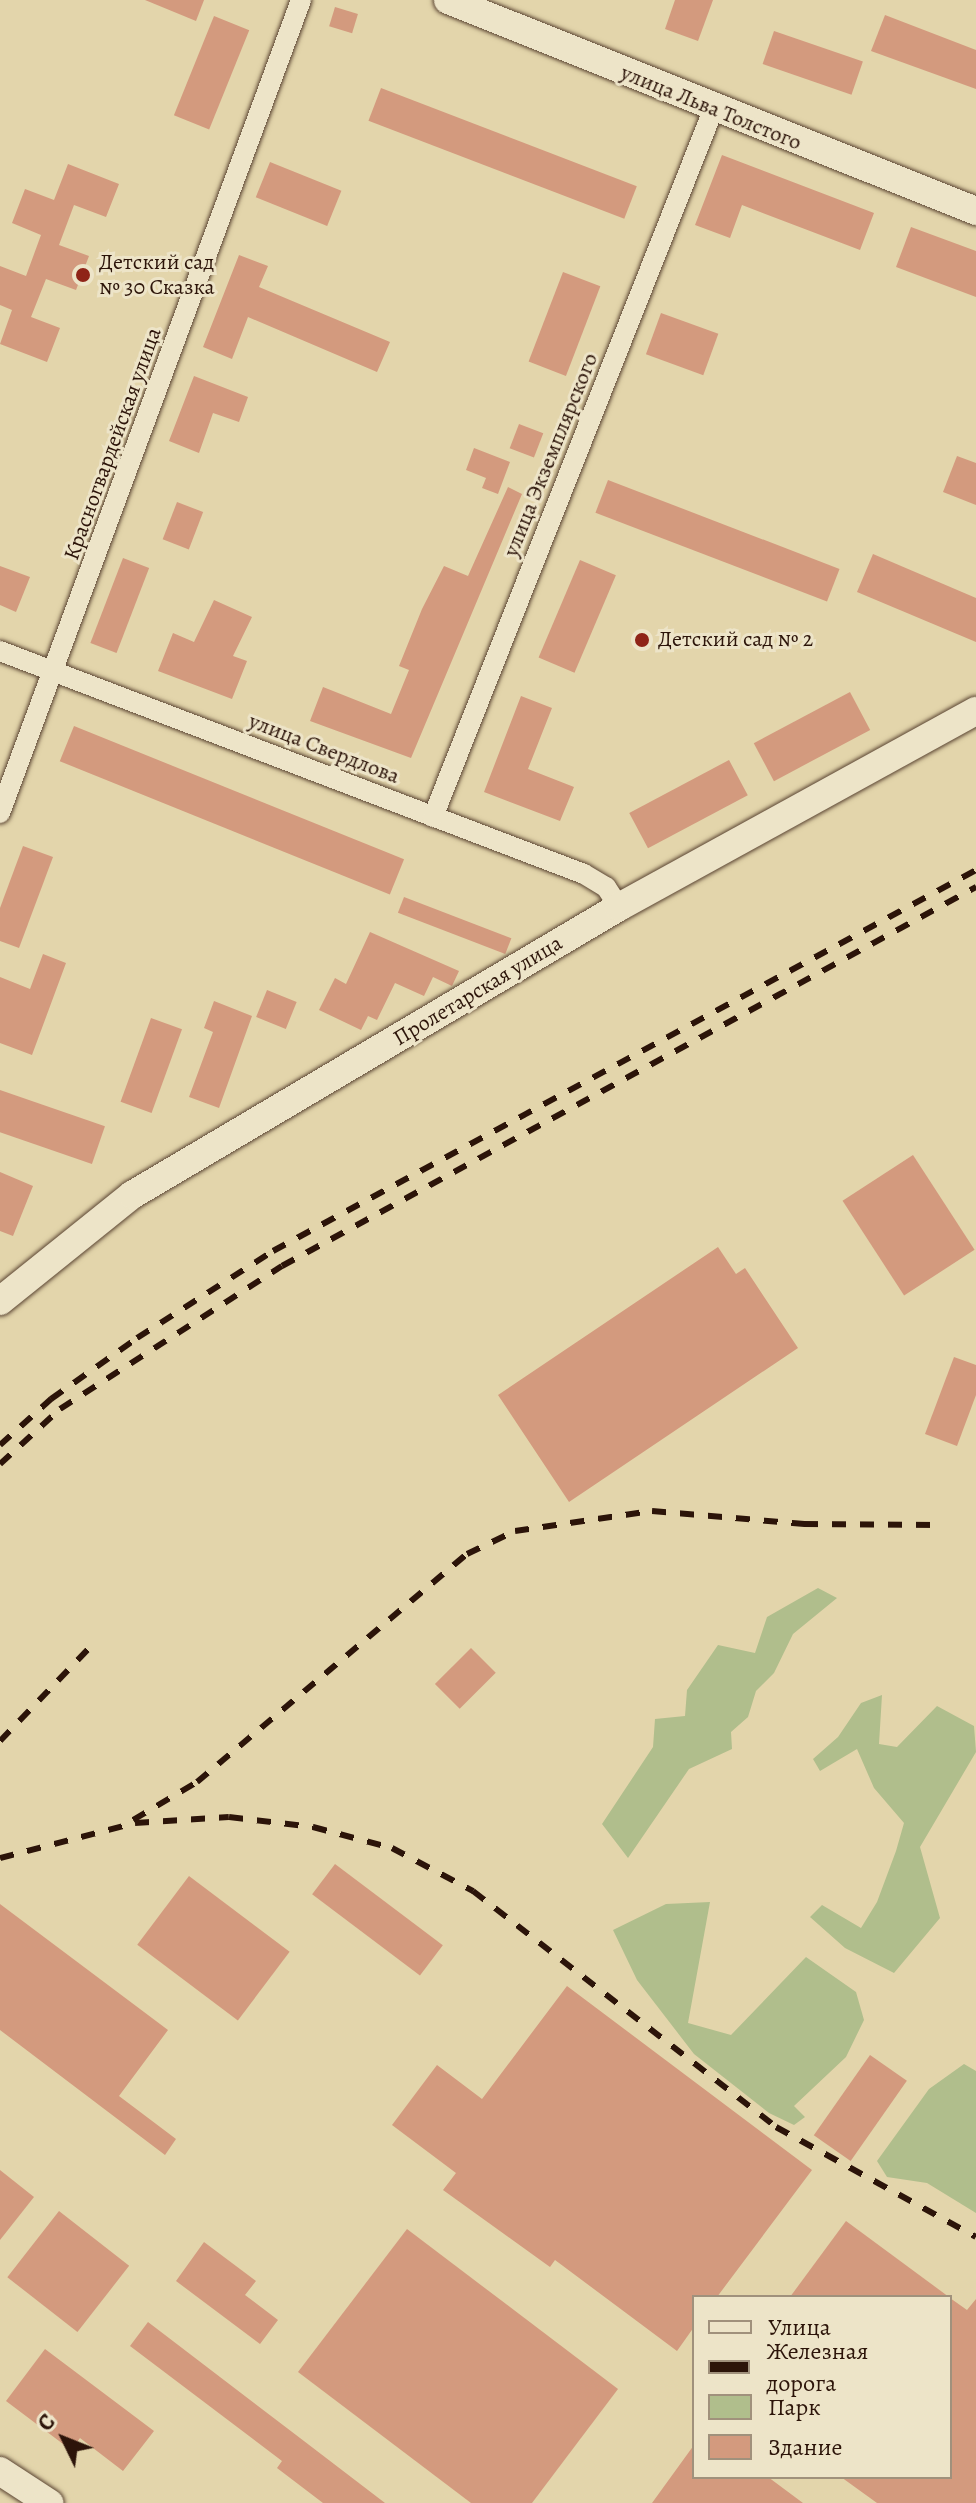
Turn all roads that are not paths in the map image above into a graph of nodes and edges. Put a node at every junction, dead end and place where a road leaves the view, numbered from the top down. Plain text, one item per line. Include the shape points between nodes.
1 (301, 0) edge
2 (448, 0) edge
3 (713, 110) junction
4 (976, 211) edge
5 (0, 651) edge
6 (53, 669) junction
7 (976, 711) edge
8 (0, 813) edge
9 (433, 817) junction
10 (619, 907) junction
11 (0, 1301) edge
12 (0, 2471) edge
13 (49, 2503) edge

1 - 6 street, Красногвардейская улица
2 - 3 street, улица Льва Толстого
3 - 4 street, улица Льва Толстого
3 - 9 street, улица Экземплярского
5 - 6 street, улица Свердлова
6 - 8 street, Красногвардейская улица
6 - 9 street, улица Свердлова
7 - 10 street, Пролетарская улица
9 - 10 street, улица Свердлова via 584,874 606,887
10 - 11 street, Пролетарская улица via 132,1195
12 - 13 street

